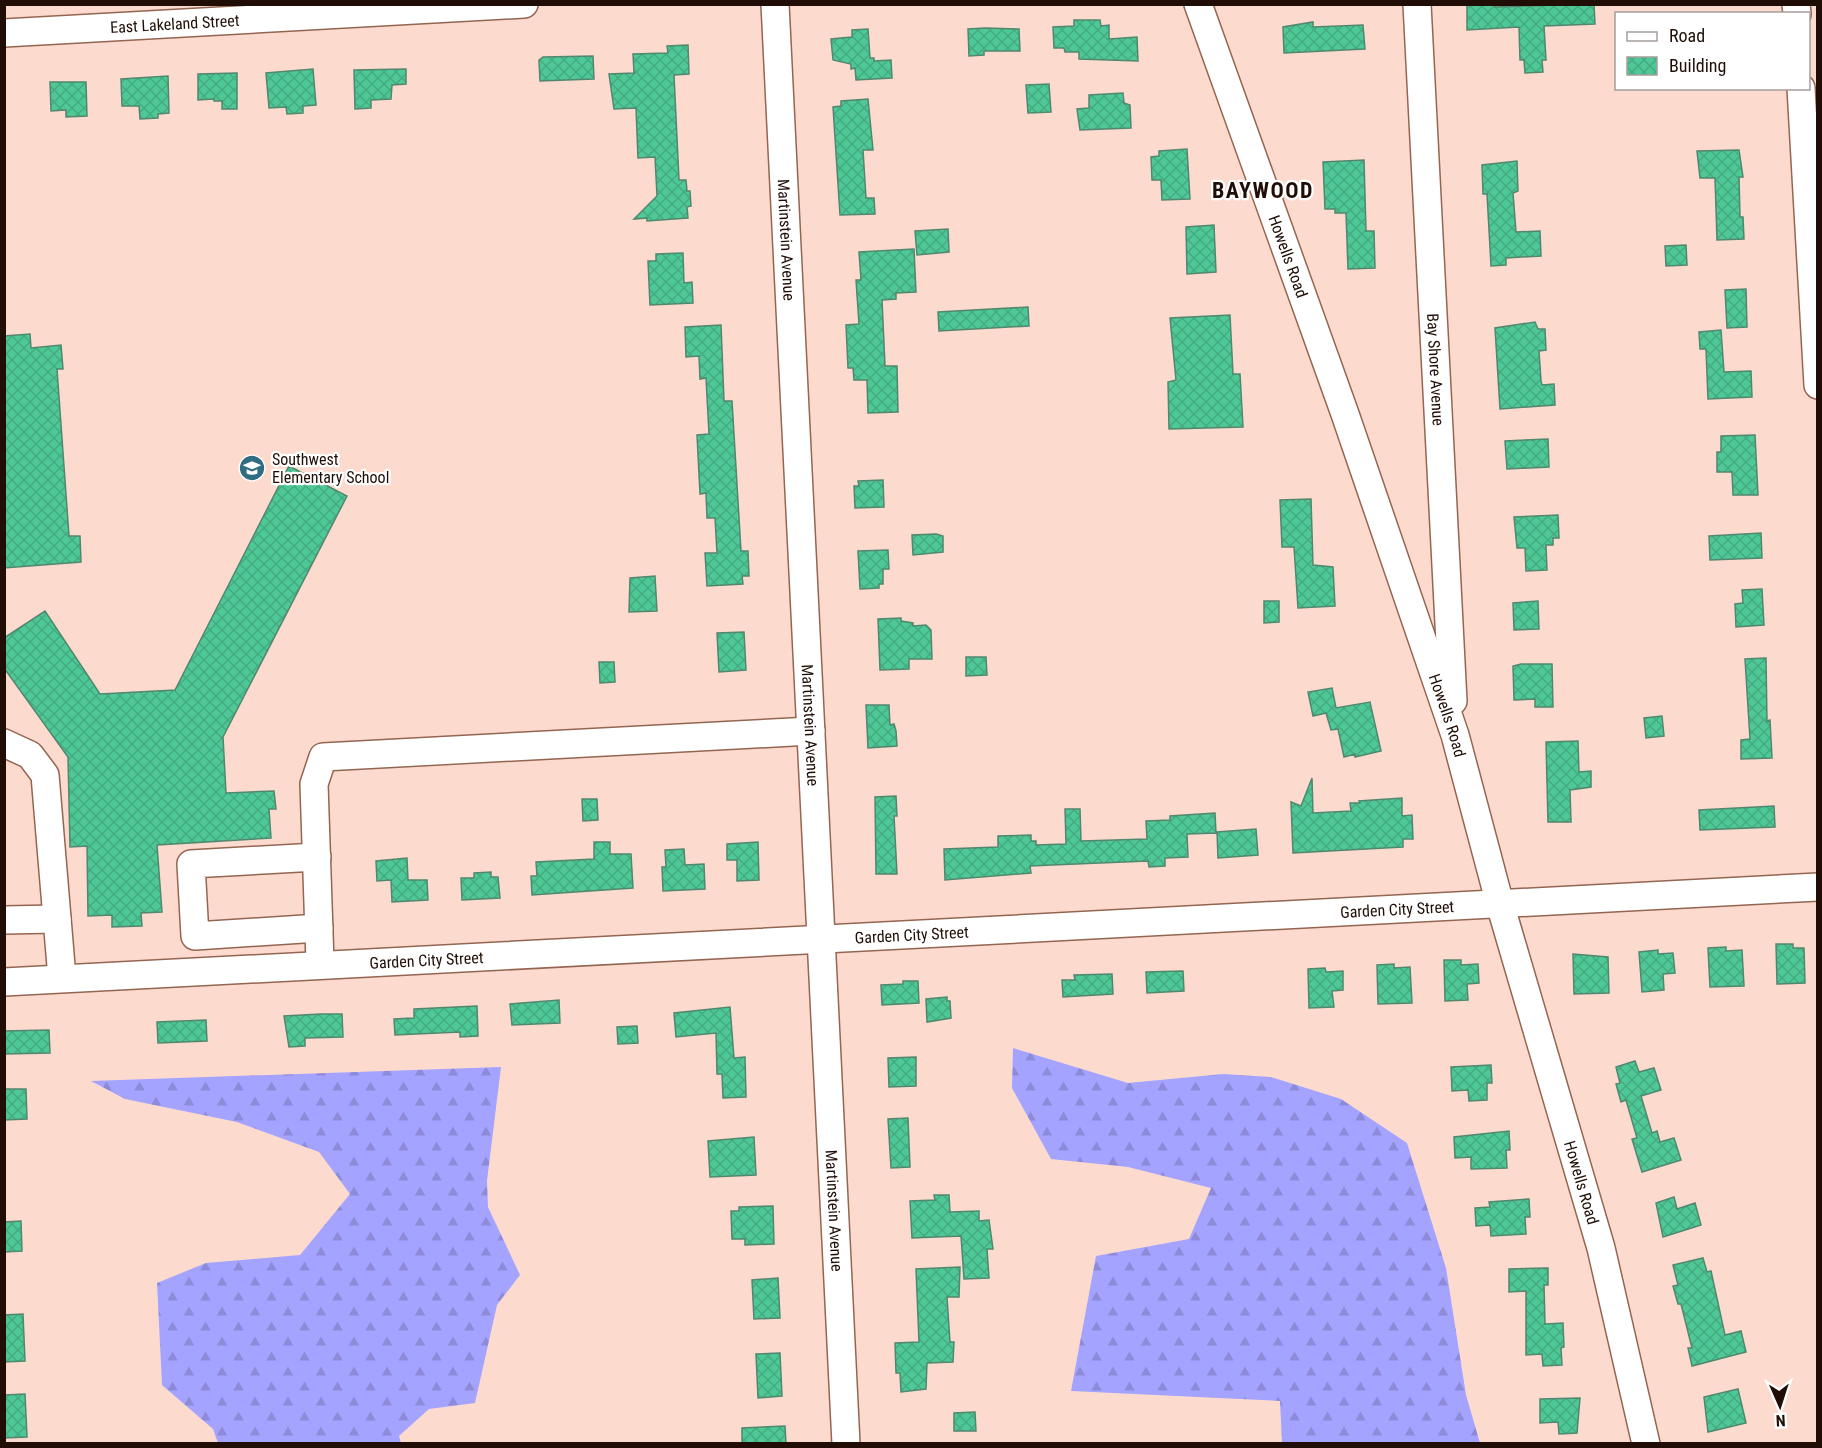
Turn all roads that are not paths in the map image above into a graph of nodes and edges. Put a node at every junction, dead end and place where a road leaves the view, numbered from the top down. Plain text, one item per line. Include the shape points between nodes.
1 (524, 4) edge
2 (775, 4) edge
3 (1197, 4) edge
4 (1417, 4) edge
5 (4, 33) edge
6 (1801, 90) edge
7 (1818, 385) edge
8 (811, 731) junction
9 (1455, 735) junction
10 (4, 743) edge
11 (316, 857) junction
12 (1818, 886) edge
13 (1500, 904) junction
14 (57, 919) junction
15 (4, 920) edge
16 (319, 928) junction
17 (821, 939) junction
18 (320, 963) junction
19 (62, 978) junction
20 (4, 982) edge
21 (846, 1443) edge
22 (1646, 1443) edge

1 - 5 street, East Lakeland Street
2 - 8 street, Martinstein Avenue
3 - 9 street, Howells Road
4 - 9 street, Bay Shore Avenue
6 - 7 street
8 - 11 street via 323,757 314,783
8 - 17 street, Martinstein Avenue
9 - 13 street, Howells Road
10 - 14 street via 30,755 45,775
11 - 16 street
11 - 16 street via 191,864 195,936
12 - 13 street, Garden City Street
13 - 17 street, Garden City Street
13 - 22 street, Howells Road via 1601,1248
14 - 15 street
14 - 19 street
16 - 18 street
17 - 18 street, Garden City Street
17 - 21 street, Martinstein Avenue
18 - 19 street, Garden City Street
19 - 20 street, Garden City Street

